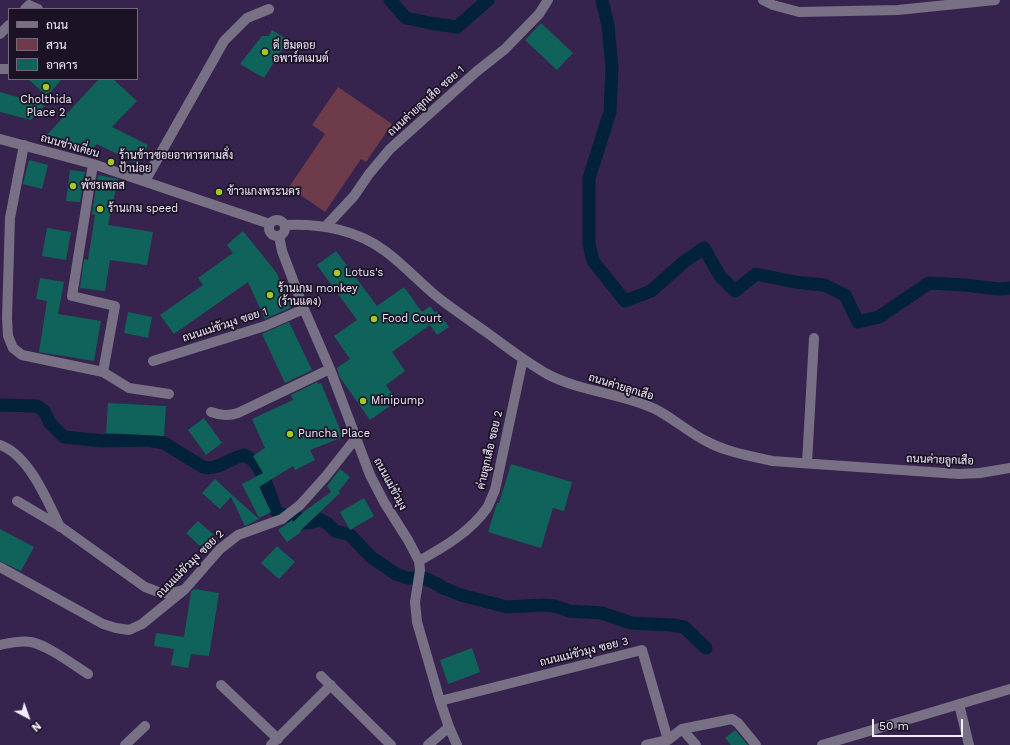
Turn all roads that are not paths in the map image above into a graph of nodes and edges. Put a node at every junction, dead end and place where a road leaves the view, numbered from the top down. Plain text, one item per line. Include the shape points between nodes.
1 (548, 0) edge
2 (763, 0) edge
3 (995, 0) edge
4 (26, 8) edge
5 (36, 8) edge
6 (268, 9) dead end
7 (8, 26) edge
8 (0, 34) edge
9 (0, 139) edge
10 (24, 145) junction
11 (93, 164) junction
12 (145, 181) junction
13 (270, 224) junction
14 (285, 226) junction
15 (326, 226) junction
16 (279, 236) junction
17 (4, 293) edge
18 (304, 309) junction
19 (814, 338) dead end
20 (523, 359) junction
21 (153, 361) dead end
22 (330, 369) junction
23 (103, 372) junction
24 (169, 394) dead end
25 (210, 412) dead end
26 (356, 438) junction
27 (0, 445) edge
28 (806, 464) junction
29 (1010, 468) edge
30 (17, 500) dead end
31 (60, 528) junction
32 (419, 561) junction
33 (0, 567) edge
34 (185, 589) junction
35 (0, 645) edge
36 (88, 674) dead end
37 (321, 676) dead end
38 (221, 685) dead end
39 (331, 685) junction
40 (1010, 689) edge
41 (440, 701) junction
42 (959, 704) junction
43 (145, 726) dead end
44 (448, 727) junction
45 (682, 729) junction
46 (668, 740) junction
47 (275, 742) edge
48 (125, 745) edge
49 (391, 745) edge
50 (428, 745) edge
51 (457, 745) edge
52 (646, 745) edge
53 (696, 745) edge
54 (756, 745) edge
55 (825, 745) edge
56 (969, 745) edge

1 - 15 street, ถนนค่ายลูกเสือ ซอย 1 via 539,14 505,50 476,72 390,149 354,196
2 - 3 street via 799,12 898,10
4 - 5 street via 29,5
6 - 12 street via 247,18 224,41
7 - 8 street
9 - 10 street, ถนนช่างเคี่ยน
10 - 11 street, ถนนช่างเคี่ยน
10 - 17 street via 10,218
11 - 12 street, ถนนช่างเคี่ยน
11 - 23 street via 72,296 115,306
12 - 13 street, ถนนช่างเคี่ยน
13 - 14 street via 279,220
13 - 16 street via 270,232 274,236
14 - 15 street, ถนนค่ายลูกเสือ
14 - 16 street via 285,231
15 - 20 street, ถนนค่ายลูกเสือ via 354,235 385,251 436,296
16 - 18 street, ถนนแม่ขัวมุง via 282,251
17 - 23 street via 8,336 13,348 22,355
18 - 21 street, ถนนแม่ขัวมุง ซอย 1 via 265,326
18 - 22 street, ถนนแม่ขัวมุง
19 - 28 street
20 - 28 street, ถนนค่ายลูกเสือ via 549,375 573,385 643,404 707,442 772,461
20 - 32 street, ค่ายลูกเสือ ซอย 2 via 495,490 488,506 464,533
22 - 25 street via 232,414
22 - 26 street, ถนนแม่ขัวมุง
23 - 24 street via 129,388
26 - 32 street, ถนนแม่ขัวมุง via 370,475
26 - 34 street, ถนนแม่ขัวมุง ซอย 2 via 300,505 282,519 238,534 220,549
27 - 31 street via 24,463 41,487
28 - 29 street, ถนนค่ายลูกเสือ via 959,474
30 - 31 street
31 - 34 street via 145,587 161,593
32 - 41 street, ถนนแม่ขัวมุง via 415,602 417,622
33 - 34 street, ถนนแม่ขัวมุง ซอย 2 via 102,624 129,630 142,624
35 - 36 street via 16,641 43,646
37 - 39 street
38 - 47 street
39 - 47 street
39 - 49 street
40 - 42 street
41 - 44 street, ถนนแม่ขัวมุง
41 - 46 street, ถนนแม่ขัวมุง ซอย 3 via 642,650
42 - 55 street
42 - 56 street
43 - 48 street
44 - 50 street
44 - 51 street, ถนนแม่ขัวมุง
45 - 46 street
45 - 53 street
45 - 54 street via 732,719
46 - 52 street

